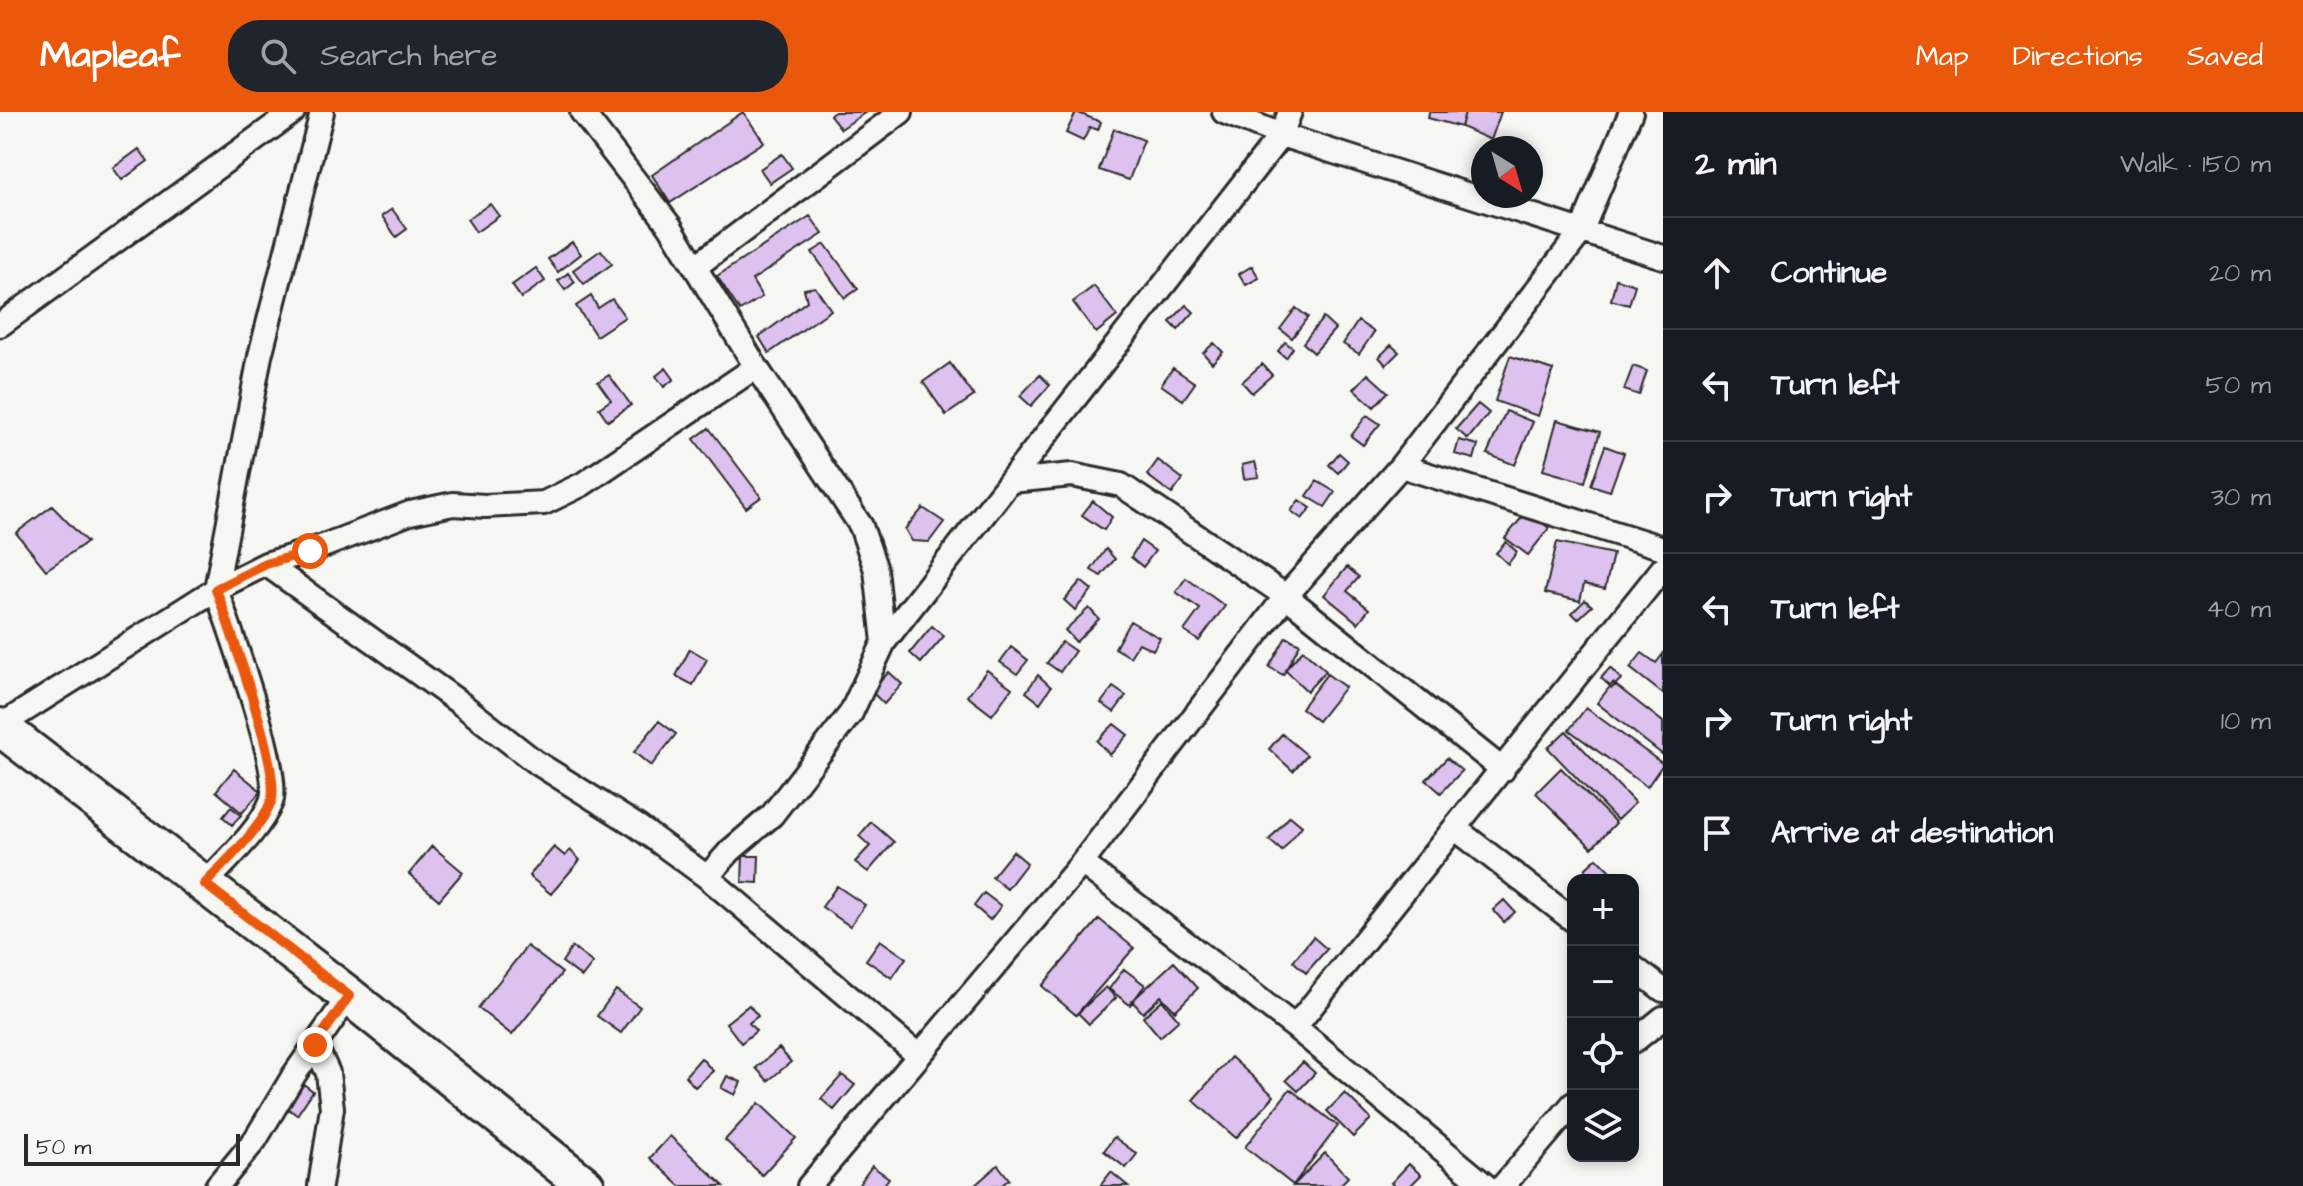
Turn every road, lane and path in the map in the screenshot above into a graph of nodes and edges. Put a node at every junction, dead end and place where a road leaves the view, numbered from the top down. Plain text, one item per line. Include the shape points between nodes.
1 (293, 112) edge
2 (322, 112) edge
3 (582, 112) edge
4 (901, 112) edge
5 (1224, 112) edge
6 (1290, 112) edge
7 (1631, 112) edge
8 (1281, 135) junction
9 (1581, 232) junction
10 (1663, 257) edge
11 (695, 267) junction
12 (0, 325) edge
13 (756, 367) junction
14 (1401, 466) junction
15 (1011, 481) junction
16 (1663, 548) edge
17 (266, 564) junction
18 (1663, 568) edge
19 (216, 589) junction
20 (1286, 596) junction
21 (884, 642) junction
22 (0, 727) edge
23 (1503, 770) junction
24 (1456, 829) junction
25 (1082, 863) junction
26 (707, 877) junction
27 (205, 884) junction
28 (1567, 915) edge
29 (1639, 972) edge
30 (1663, 990) edge
31 (349, 996) junction
32 (1663, 1018) edge
33 (1295, 1027) junction
34 (1639, 1037) edge
35 (315, 1045) junction
36 (919, 1056) junction
37 (1567, 1111) edge
38 (217, 1186) edge
39 (320, 1186) edge
40 (586, 1186) edge
41 (809, 1186) edge
42 (1486, 1186) edge
43 (1503, 1186) edge

1 - 12 street
2 - 19 street via 260,356
3 - 11 street
4 - 11 street
5 - 8 street
6 - 8 street
7 - 9 street
8 - 9 street
8 - 15 street
9 - 10 street
9 - 14 street
11 - 13 street
13 - 17 street via 583,484 544,503 453,504 410,513
13 - 21 street via 861,526 876,570
14 - 16 street
14 - 20 street
15 - 20 street via 1072,475 1121,485
15 - 21 street
17 - 19 street
17 - 26 street via 534,761
18 - 23 street
19 - 22 street
19 - 27 street via 274,776 273,799 262,819
20 - 23 street
20 - 25 street
21 - 26 street via 851,713 772,815
22 - 27 main road
23 - 24 street
24 - 28 street
24 - 33 street
25 - 33 street
25 - 36 street
26 - 36 street
27 - 31 main road
29 - 30 street
31 - 35 street
31 - 40 main road
32 - 34 street
33 - 42 street
35 - 38 street via 255,1140
35 - 39 street via 328,1073 332,1108
36 - 41 street
37 - 43 street

